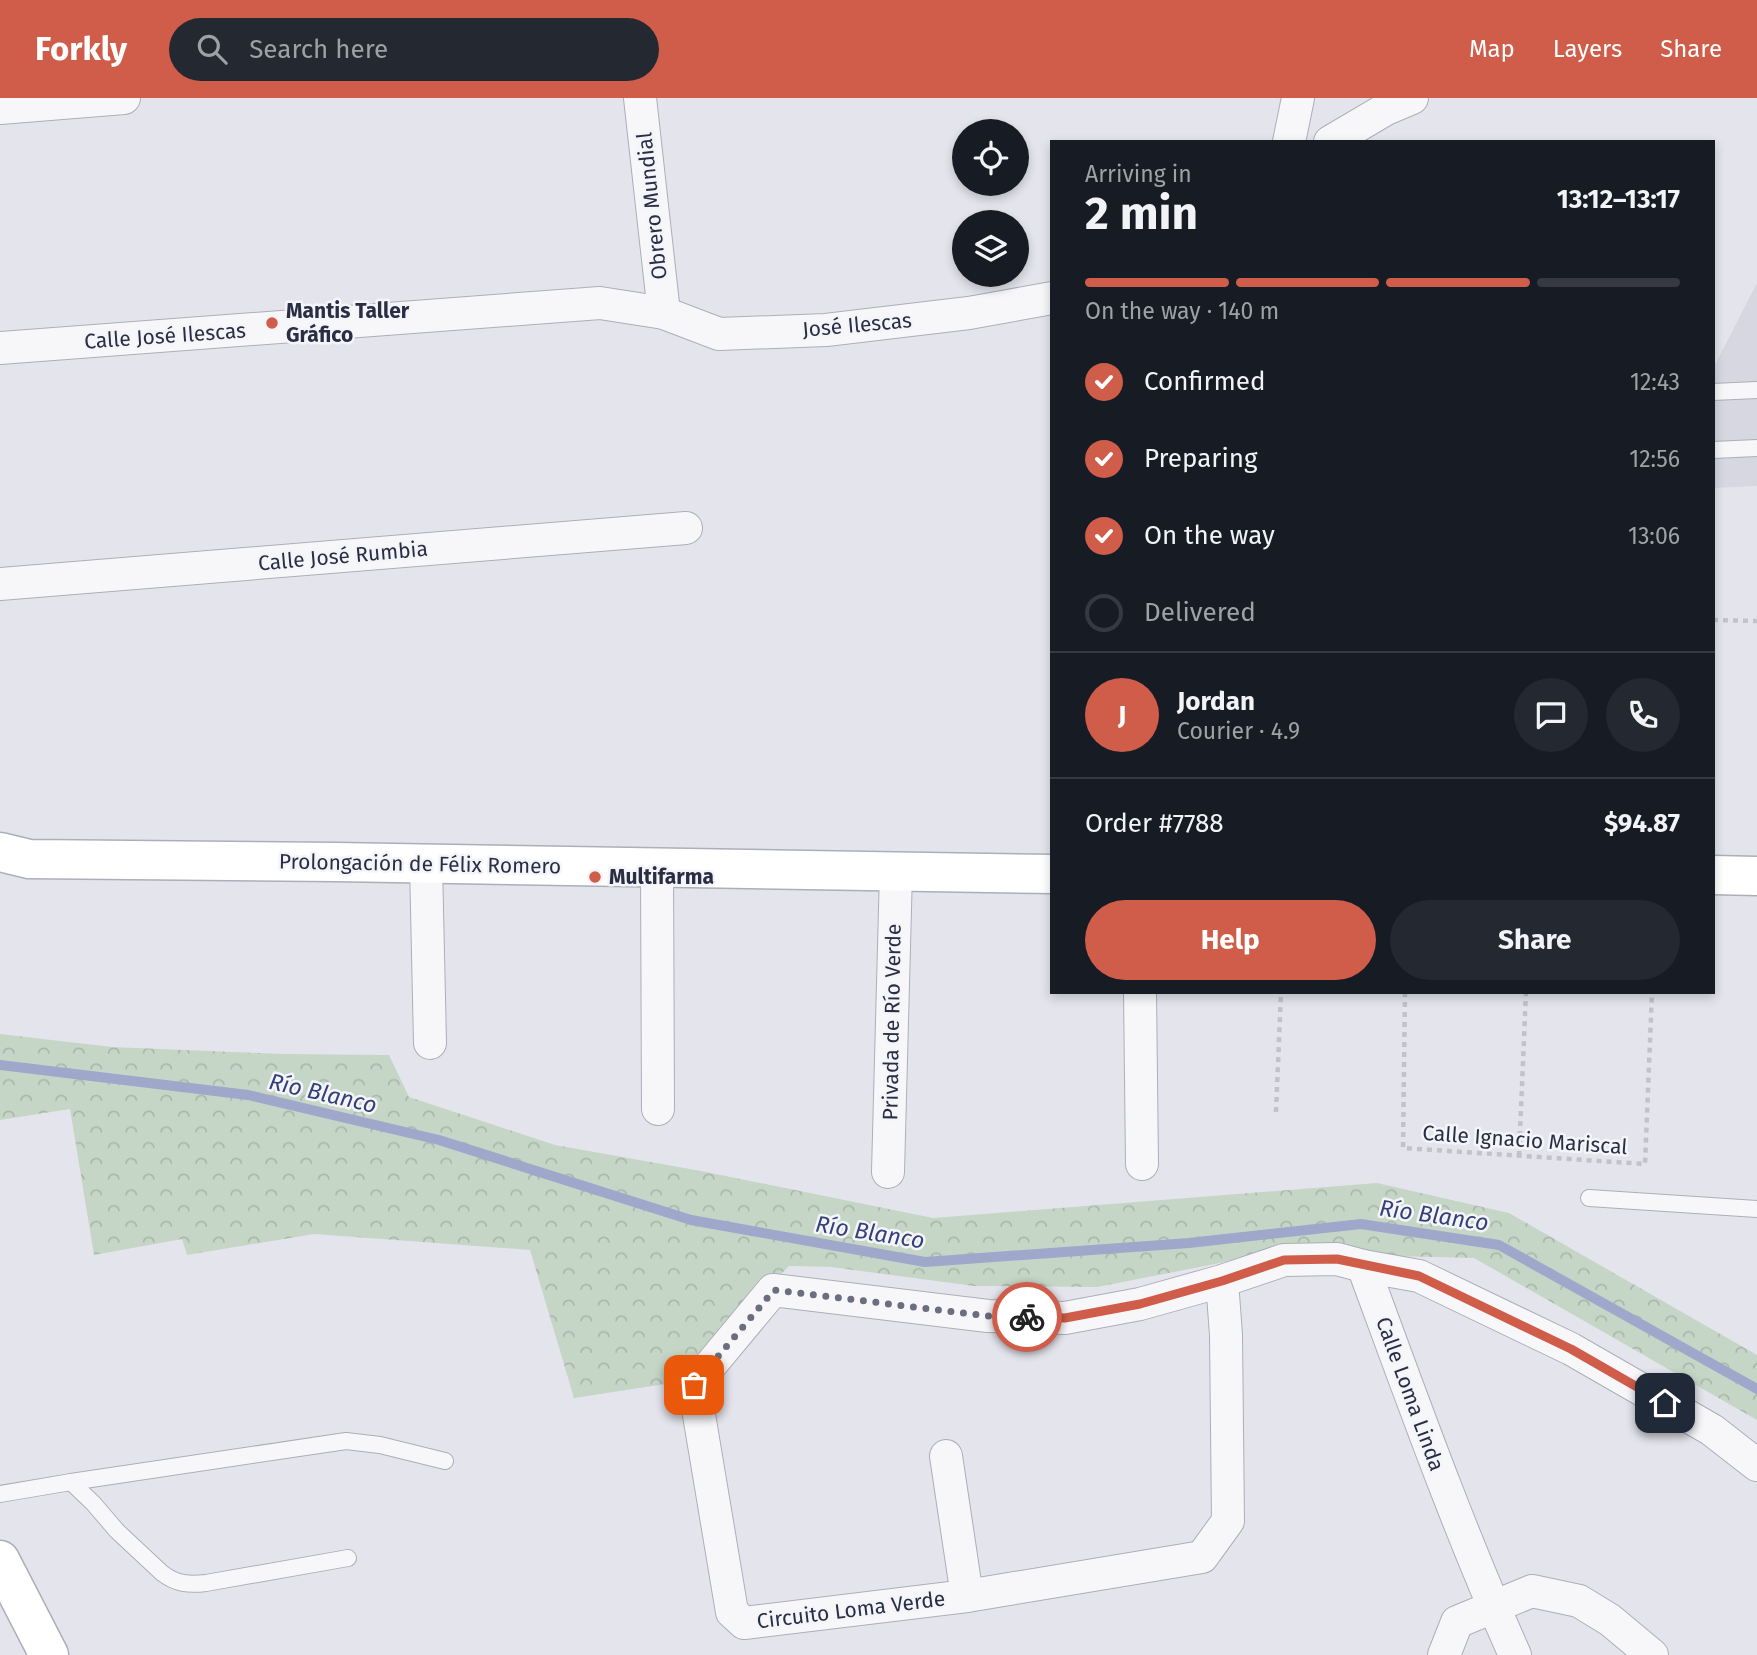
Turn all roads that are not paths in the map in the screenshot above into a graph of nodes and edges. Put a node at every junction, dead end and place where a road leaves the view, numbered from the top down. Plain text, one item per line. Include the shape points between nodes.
1 (124, 98) edge
2 (640, 98) edge
3 (1298, 98) edge
4 (1412, 98) edge
5 (0, 108) edge
6 (1289, 140) edge
7 (1333, 140) edge
8 (1050, 298) edge
9 (664, 313) junction
10 (0, 348) edge
11 (1757, 390) edge
12 (1715, 392) edge
13 (1757, 448) edge
14 (1715, 450) edge
15 (686, 528) dead end
16 (0, 584) edge
17 (0, 852) edge
18 (426, 864) junction
19 (657, 868) junction
20 (896, 872) junction
21 (1050, 874) edge
22 (1715, 875) edge
23 (1757, 876) edge
24 (1140, 994) edge
25 (430, 1042) dead end
26 (658, 1109) dead end
27 (1142, 1164) dead end
28 (888, 1172) dead end
29 (1589, 1198) dead end
30 (1757, 1209) edge
31 (1363, 1266) junction
32 (1222, 1281) junction
33 (946, 1456) dead end
34 (445, 1461) dead end
35 (1757, 1465) edge
36 (72, 1482) junction
37 (0, 1494) edge
38 (348, 1558) dead end
39 (0, 1560) edge
40 (967, 1596) junction
41 (1493, 1606) junction
42 (49, 1655) edge
43 (1444, 1655) edge
44 (1515, 1655) edge
45 (1652, 1655) edge

1 - 5 street
2 - 9 street, Obrero Mundial
3 - 6 street
4 - 7 street
8 - 9 street, José Ilescas via 826,330 719,334
9 - 10 street, Calle José Ilescas via 600,303
11 - 12 lane
13 - 14 lane
15 - 16 street, Calle José Rumbia
17 - 18 main road, Prolongación de Félix Romero via 29,859
18 - 19 main road, Prolongación de Félix Romero
18 - 25 street
19 - 20 main road, Prolongación de Félix Romero
19 - 26 street
20 - 21 main road, Prolongación de Félix Romero
20 - 28 street, Privada de Río Verde
22 - 23 main road
24 - 27 street
29 - 30 lane
31 - 32 street via 1337,1259 1284,1260
31 - 35 street via 1419,1276 1571,1349 1712,1430
31 - 41 street, Calle Loma Linda
32 - 40 street, Circuito Loma Verde via 1228,1521 1202,1557
32 - 40 street, Circuito Loma Verde via 1140,1304 1065,1318 988,1316 774,1290 694,1385 732,1612 744,1623
33 - 40 street
34 - 36 lane via 346,1441
36 - 37 lane
36 - 38 lane via 117,1531 176,1582 206,1583
39 - 42 main road
41 - 43 street via 1457,1622
41 - 44 street, Calle Loma Linda
41 - 45 street via 1532,1591 1579,1601

